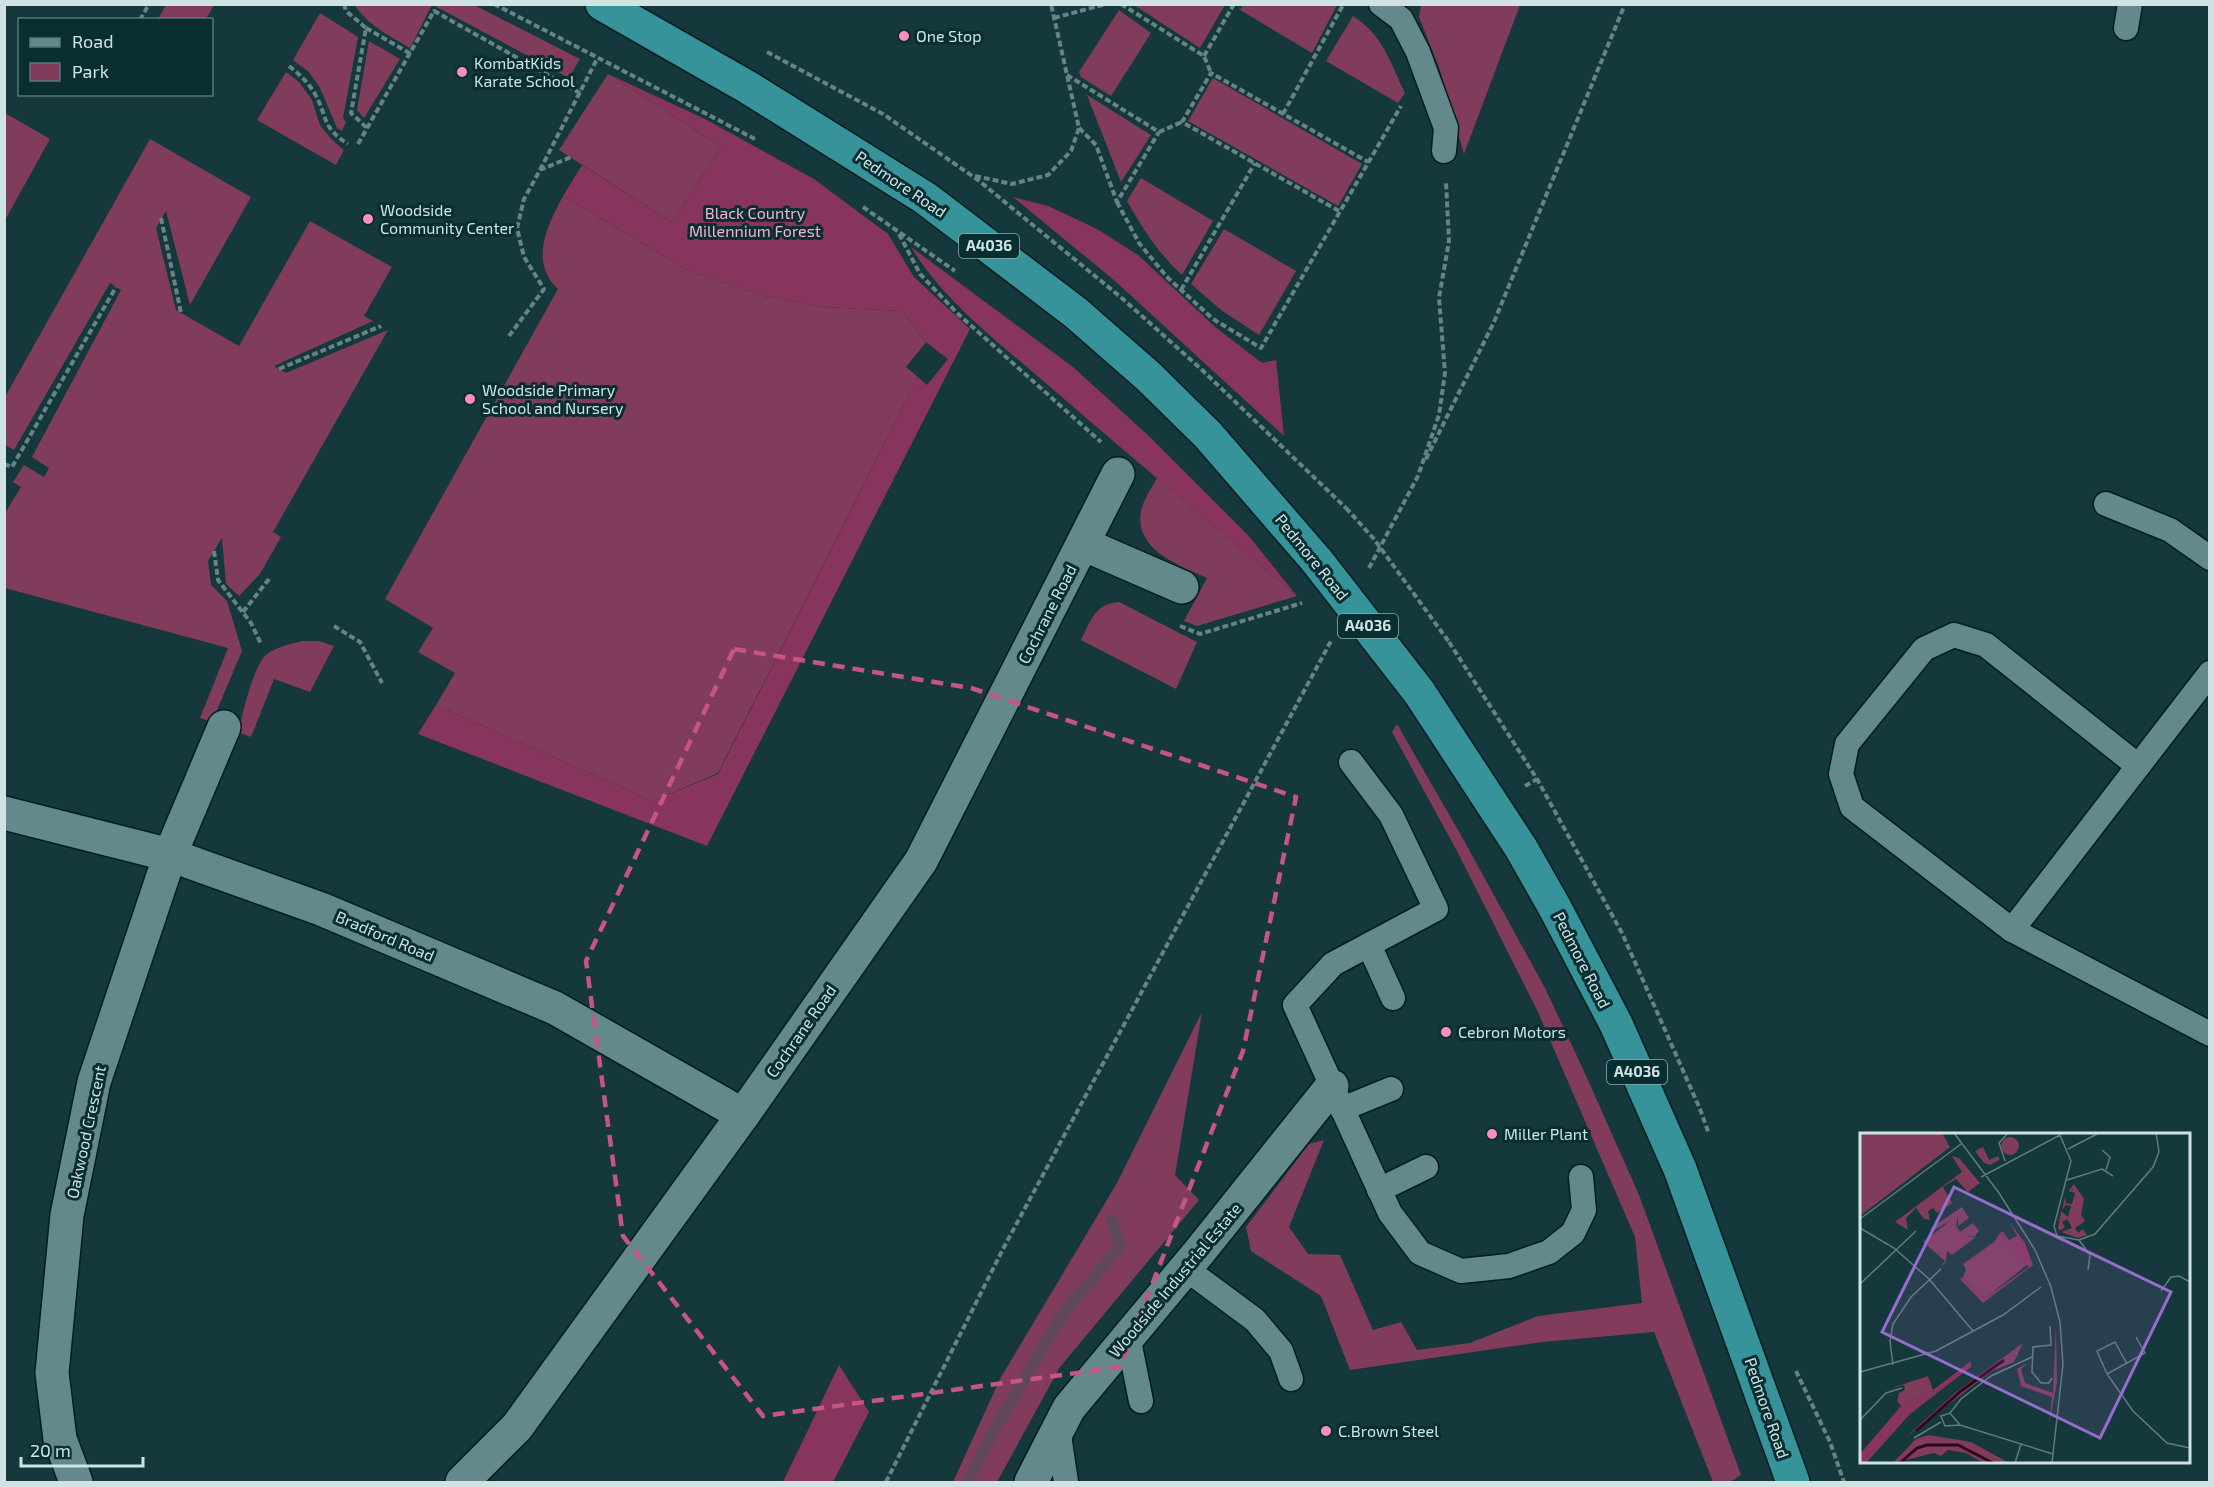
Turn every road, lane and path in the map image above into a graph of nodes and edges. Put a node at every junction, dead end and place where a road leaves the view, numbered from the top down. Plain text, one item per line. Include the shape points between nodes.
1 (148, 4) edge
2 (344, 4) edge
3 (494, 4) edge
4 (602, 4) edge
5 (1051, 4) edge
6 (1106, 4) edge
7 (1121, 4) edge
8 (1234, 4) edge
9 (1381, 4) edge
10 (1625, 4) edge
11 (2130, 4) edge
12 (1343, 5) edge
13 (141, 18) edge
14 (1054, 18) junction
15 (366, 28) junction
16 (2126, 28) dead end
17 (411, 54) junction
18 (1204, 56) junction
19 (597, 59) junction
20 (289, 66) dead end
21 (1211, 74) junction
22 (1067, 75) junction
23 (580, 93) junction
24 (1406, 99) dead end
25 (1283, 114) junction
26 (1182, 122) junction
27 (367, 128) junction
28 (1079, 128) junction
29 (1159, 132) junction
30 (761, 142) dead end
31 (348, 144) dead end
32 (358, 144) dead end
33 (1444, 151) joint
34 (571, 157) dead end
35 (1368, 162) junction
36 (1255, 163) junction
37 (540, 170) junction
38 (971, 175) dead end
39 (855, 201) dead end
40 (1117, 202) junction
41 (1339, 211) junction
42 (161, 218) dead end
43 (898, 232) junction
44 (963, 277) dead end
45 (116, 286) dead end
46 (1181, 290) junction
47 (180, 313) dead end
48 (381, 326) dead end
49 (509, 336) dead end
50 (279, 369) dead end
51 (1112, 460) joint
52 (4, 464) edge
53 (1418, 476) junction
54 (2106, 504) dead end
55 (1346, 508) dead end
56 (1083, 543) junction
57 (214, 552) dead end
58 (2210, 558) edge
59 (1364, 578) dead end
60 (269, 579) dead end
61 (1182, 587) dead end
62 (1302, 603) dead end
63 (243, 612) junction
64 (334, 626) dead end
65 (1200, 634) dead end
66 (1332, 639) dead end
67 (1449, 642) dead end
68 (261, 644) dead end
69 (2210, 673) edge
70 (382, 683) dead end
71 (224, 727) dead end
72 (1352, 762) dead end
73 (2138, 766) junction
74 (4, 813) edge
75 (170, 855) junction
76 (2012, 930) junction
77 (1369, 945) junction
78 (1393, 998) dead end
79 (2210, 1034) edge
80 (1391, 1089) dead end
81 (1337, 1098) junction
82 (742, 1115) junction
83 (1426, 1167) dead end
84 (1581, 1177) dead end
85 (1379, 1190) junction
86 (1185, 1268) junction
87 (1128, 1336) junction
88 (1291, 1379) dead end
89 (1141, 1401) dead end
90 (1058, 1428) junction
91 (75, 1482) edge
92 (462, 1482) edge
93 (886, 1482) edge
94 (1031, 1482) edge
95 (1066, 1482) edge
96 (1793, 1482) edge

1 - 13 path
2 - 15 path via 346,11
3 - 19 path
4 - 96 highway, Pedmore Road / A4036, bridge via 876,166 1049,292 1148,376 1208,435 1317,561 1419,692 1521,848 1616,1024 1680,1169
5 - 14 path
6 - 14 path
7 - 18 path
8 - 18 path
9 - 33 lane via 1401,19 1418,52 1446,128
10 - 53 path via 1494,322
11 - 16 lane
12 - 25 path
14 - 22 path
15 - 17 path
15 - 27 path via 351,113
17 - 23 path via 434,11
17 - 27 path
18 - 21 path
19 - 23 path
19 - 30 path
20 - 31 path via 306,79 333,135
21 - 25 path
21 - 26 path
22 - 28 path
22 - 29 path
23 - 37 path
24 - 35 path
25 - 35 path
26 - 29 path
26 - 36 path
27 - 32 path
28 - 38 path via 1071,151 1048,175 1012,184
28 - 40 path via 1096,145
29 - 40 path
33 - 53 path via 1449,241 1439,298 1445,373 1439,415
34 - 37 path
35 - 41 path
36 - 41 path
36 - 46 path
37 - 49 path via 524,199 517,228 524,257 544,289
39 - 43 path
40 - 46 path via 1138,243
41 - 46 path via 1261,348 1213,319
42 - 47 path
43 - 44 path
43 - 51 path via 920,274 935,290
45 - 52 path via 12,468
48 - 50 path
51 - 56 street, Cochrane Road
53 - 59 path
54 - 58 lane via 2170,530
55 - 67 path, bridge via 1374,539
56 - 61 street
56 - 82 street, Cochrane Road via 921,861
57 - 63 path via 218,580
60 - 63 path
62 - 65 path
63 - 68 path
64 - 70 path via 360,642
66 - 93 path via 1004,1247
69 - 73 lane
71 - 75 street, Oakwood Crescent
72 - 77 lane via 1391,815 1436,909
73 - 76 lane
73 - 76 lane via 1986,645 1954,635 1923,650 1847,744 1841,774 1852,807
74 - 75 street, Bradford Road
75 - 82 street, Bradford Road via 321,909 555,1008
75 - 91 street, Oakwood Crescent via 94,1082 68,1215 52,1373 60,1439
76 - 79 lane
77 - 78 lane
77 - 81 lane via 1333,964 1295,1005
80 - 81 lane
81 - 85 lane
81 - 86 street, Woodside Industrial Estate
82 - 92 street, Cochrane Road via 517,1427
83 - 85 lane
84 - 85 lane via 1584,1210 1573,1233 1550,1252 1509,1266 1461,1271 1420,1253 1390,1213
86 - 87 street, Woodside Industrial Estate
86 - 88 lane via 1255,1320 1281,1351
87 - 89 lane
87 - 90 street, Woodside Industrial Estate via 1069,1408
90 - 94 street, Woodside Industrial Estate
90 - 95 lane

